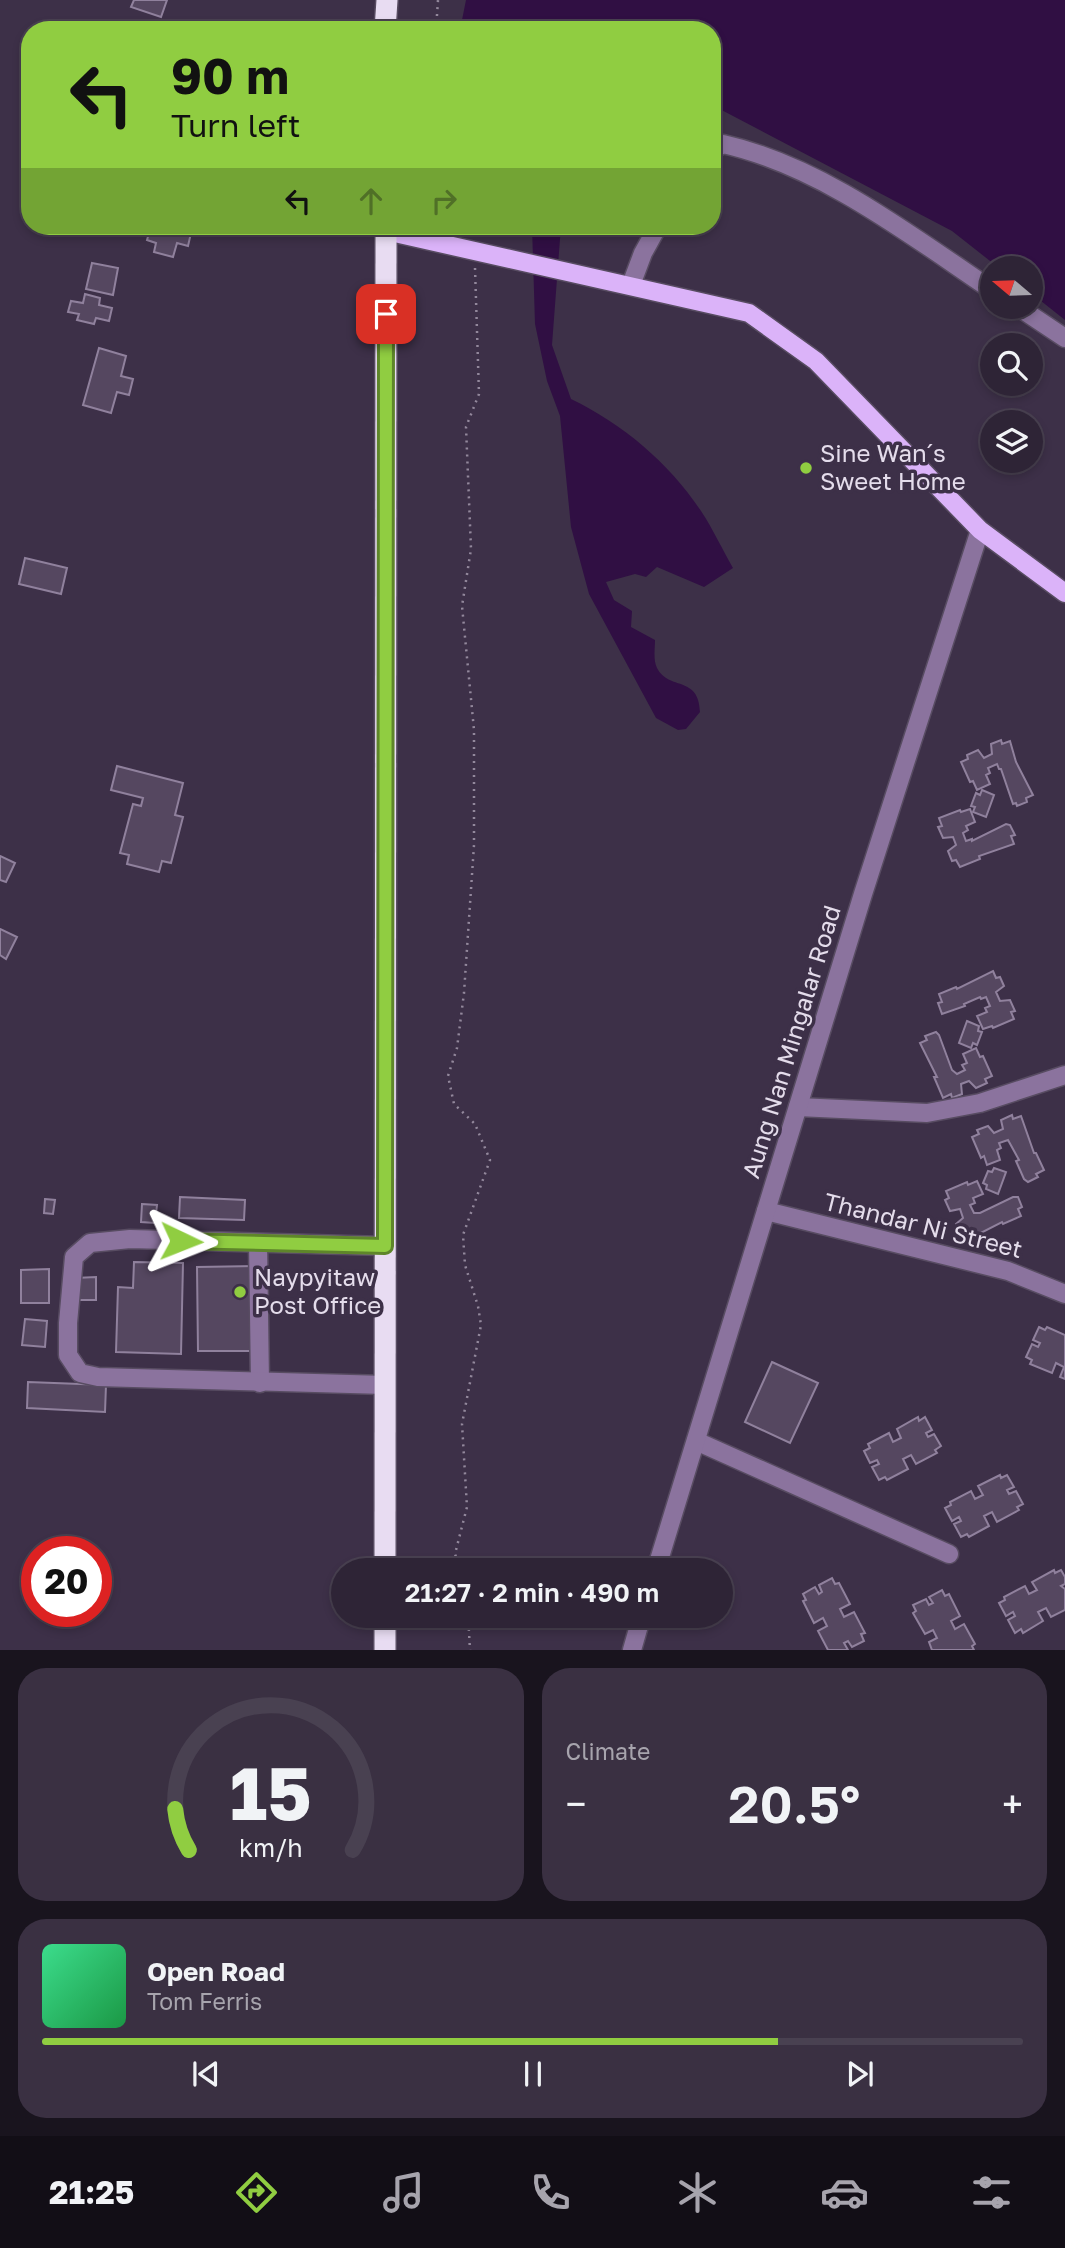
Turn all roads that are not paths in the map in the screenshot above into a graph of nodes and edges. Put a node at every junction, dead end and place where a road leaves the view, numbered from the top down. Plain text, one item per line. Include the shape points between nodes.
1 (387, 0) edge
2 (386, 21) edge
3 (721, 145) edge
4 (386, 235) edge
5 (410, 235) edge
6 (653, 235) edge
7 (980, 282) edge
8 (632, 285) junction
9 (1036, 319) edge
10 (1065, 338) edge
11 (980, 530) junction
12 (1065, 593) edge
13 (1065, 1075) edge
14 (798, 1107) junction
15 (766, 1211) junction
16 (258, 1243) junction
17 (385, 1246) junction
18 (1065, 1294) edge
19 (260, 1383) junction
20 (385, 1385) junction
21 (696, 1441) junction
22 (949, 1554) dead end
23 (385, 1558) edge
24 (660, 1558) edge
25 (385, 1628) edge
26 (638, 1628) edge
27 (385, 1650) edge
28 (632, 1650) edge

1 - 2 highway
3 - 7 street via 754,151 806,175 901,227
4 - 17 highway
5 - 8 main road
6 - 8 street
8 - 11 main road via 749,313 816,361
9 - 10 street
11 - 12 main road
11 - 14 street, Aung Nan Mingalar Road
13 - 14 street via 980,1103 928,1113
14 - 15 street, Aung Nan Mingalar Road
15 - 18 street, Thandar Ni Street via 1008,1271
15 - 21 street, Aung Nan Mingalar Road
16 - 17 street
16 - 19 street
16 - 19 street via 130,1239 90,1243 74,1257 68,1355 80,1373 98,1377
17 - 20 highway
19 - 20 street
20 - 23 highway
21 - 22 street
21 - 24 street, Aung Nan Mingalar Road
25 - 27 highway
26 - 28 street

